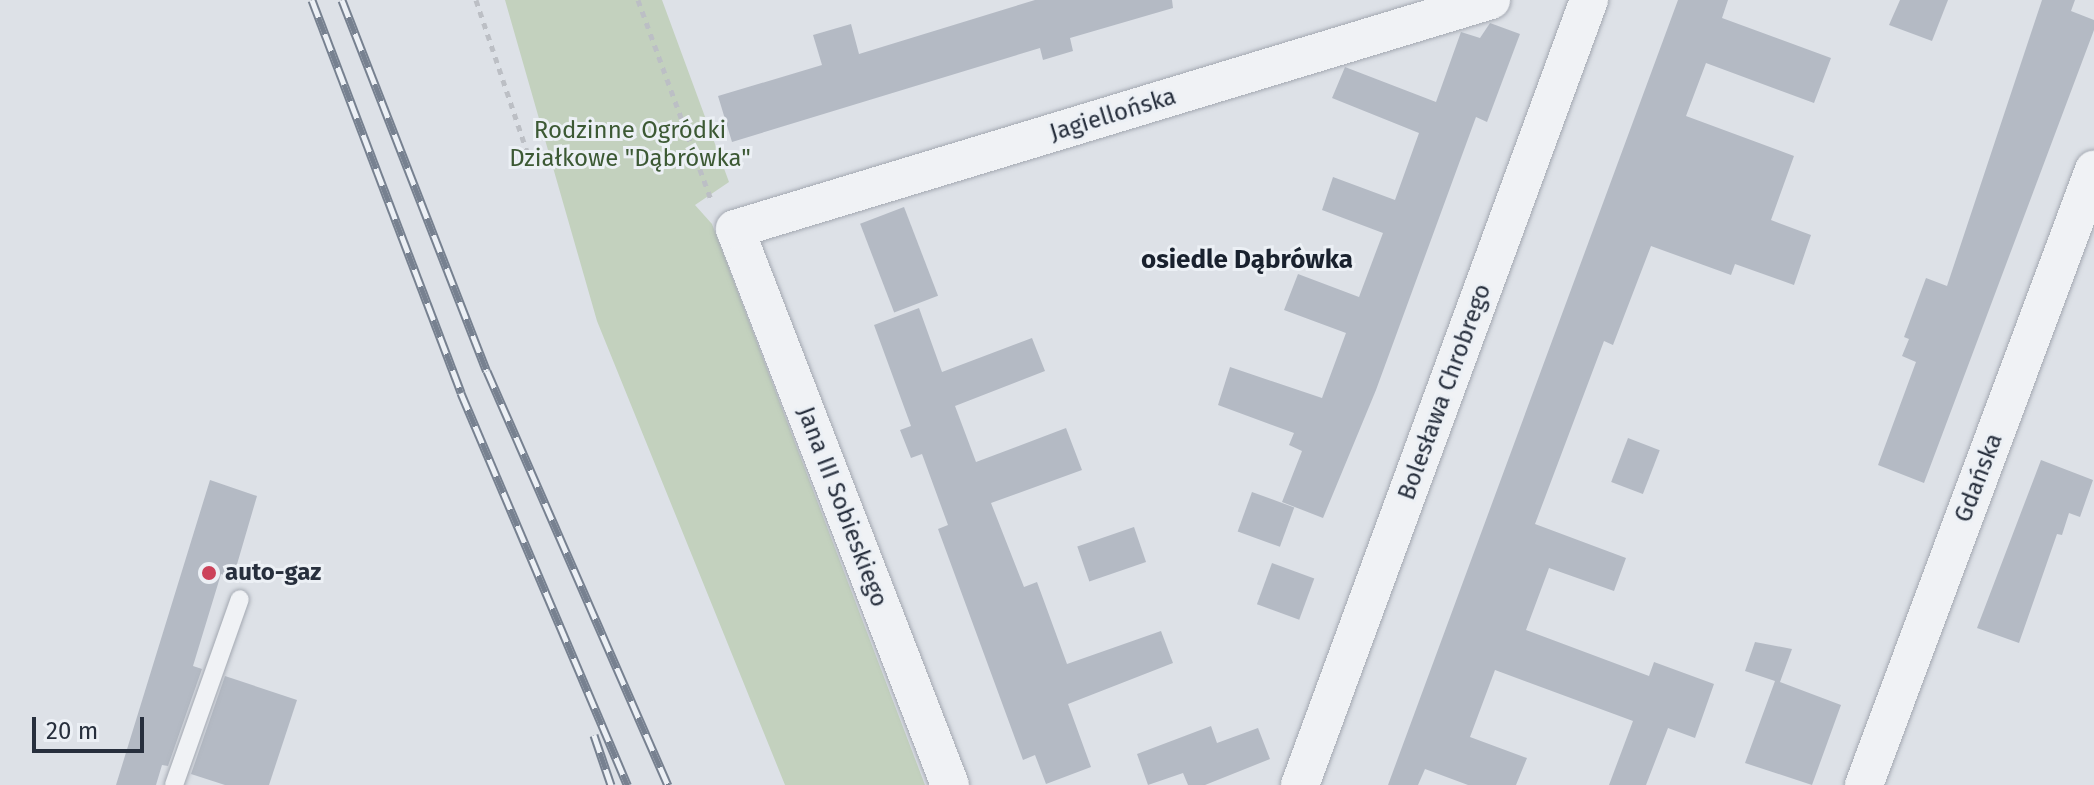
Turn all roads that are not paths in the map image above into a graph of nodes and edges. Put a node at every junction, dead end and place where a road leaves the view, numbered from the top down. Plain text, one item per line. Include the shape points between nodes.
1 (1491, 0) edge
2 (1584, 2) edge
3 (2094, 170) edge
4 (735, 229) joint
5 (240, 599) dead end
6 (174, 785) edge
7 (950, 785) edge
8 (1300, 785) edge
9 (1864, 785) edge

1 - 4 street, Jagiellońska
2 - 8 street, Bolesława Chrobrego
3 - 9 street, Gdańska
4 - 7 street, Jana III Sobieskiego
5 - 6 lane

